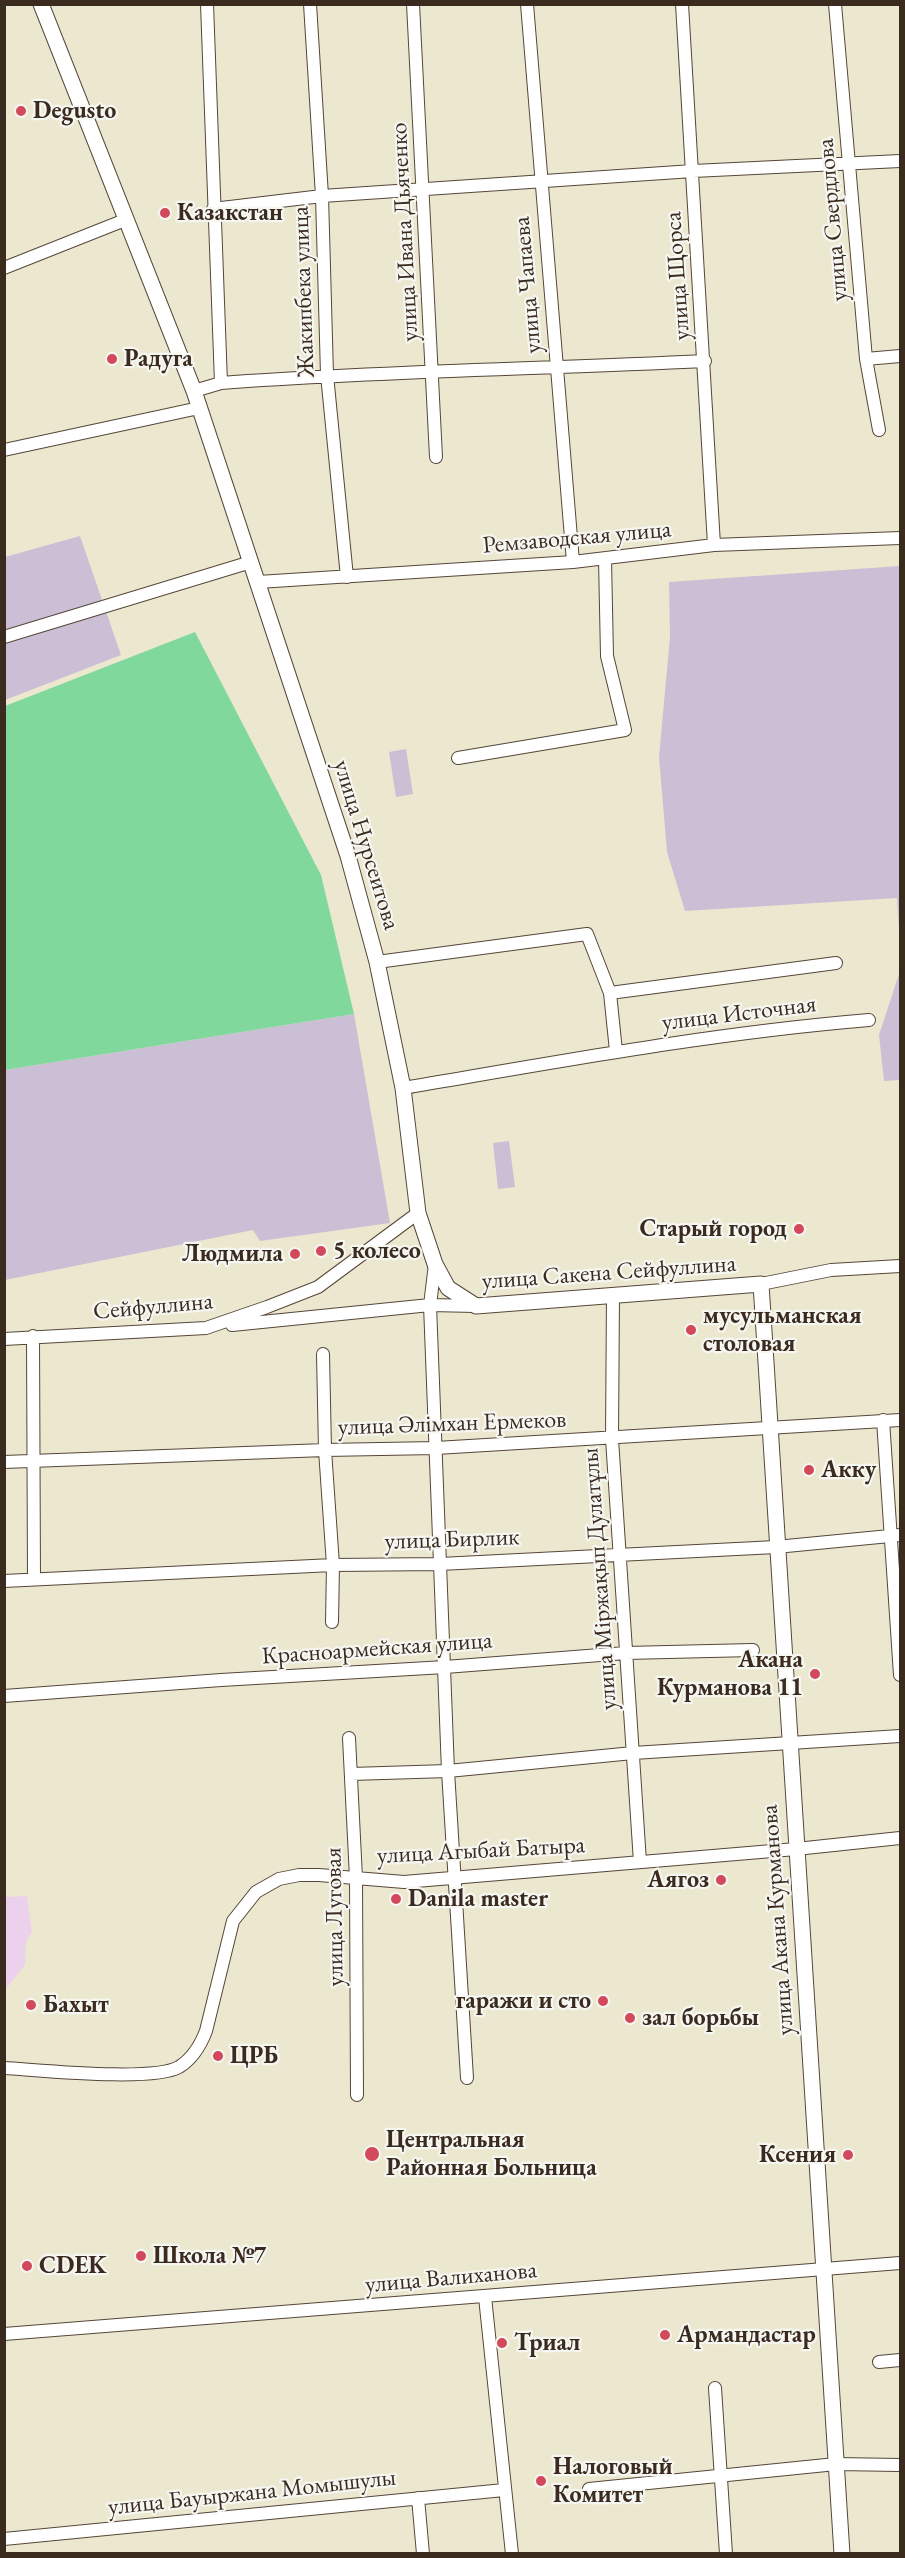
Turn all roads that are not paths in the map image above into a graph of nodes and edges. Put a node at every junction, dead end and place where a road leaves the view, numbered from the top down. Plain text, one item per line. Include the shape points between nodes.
1 (40, 4) edge
2 (207, 4) edge
3 (310, 4) edge
4 (413, 4) edge
5 (526, 4) edge
6 (682, 4) edge
7 (835, 4) edge
8 (900, 161) edge
9 (848, 162) junction
10 (693, 171) junction
11 (540, 182) junction
12 (423, 191) junction
13 (322, 196) junction
14 (213, 209) junction
15 (125, 220) junction
16 (4, 268) edge
17 (900, 356) edge
18 (866, 359) junction
19 (705, 361) junction
20 (556, 369) junction
21 (434, 371) junction
22 (327, 375) junction
23 (221, 382) junction
24 (194, 391) junction
25 (199, 408) junction
26 (879, 430) dead end
27 (4, 450) edge
28 (436, 457) dead end
29 (900, 538) edge
30 (714, 545) junction
31 (605, 559) junction
32 (251, 562) junction
33 (573, 562) junction
34 (347, 577) junction
35 (258, 582) junction
36 (4, 637) edge
37 (458, 758) dead end
38 (377, 962) junction
39 (836, 963) dead end
40 (610, 993) junction
41 (868, 1020) dead end
42 (616, 1052) junction
43 (403, 1088) junction
44 (418, 1213) junction
45 (435, 1264) junction
46 (900, 1266) edge
47 (761, 1284) junction
48 (613, 1294) junction
49 (430, 1305) junction
50 (476, 1306) junction
51 (206, 1328) junction
52 (33, 1336) junction
53 (4, 1339) edge
54 (323, 1354) dead end
55 (883, 1420) junction
56 (900, 1420) edge
57 (770, 1428) junction
58 (612, 1439) junction
59 (436, 1448) junction
60 (325, 1449) junction
61 (33, 1461) junction
62 (4, 1462) edge
63 (896, 1535) edge
64 (776, 1547) junction
65 (620, 1554) junction
66 (440, 1563) junction
67 (333, 1565) junction
68 (34, 1579) junction
69 (4, 1581) edge
70 (332, 1623) dead end
71 (753, 1650) dead end
72 (626, 1653) junction
73 (445, 1667) junction
74 (900, 1675) edge
75 (4, 1696) edge
76 (900, 1736) edge
77 (349, 1738) dead end
78 (789, 1744) junction
79 (633, 1753) junction
80 (448, 1771) junction
81 (351, 1774) junction
82 (900, 1838) edge
83 (796, 1849) junction
84 (640, 1862) junction
85 (356, 1878) junction
86 (456, 1878) junction
87 (4, 2068) edge
88 (467, 2078) dead end
89 (357, 2095) dead end
90 (900, 2263) edge
91 (824, 2271) junction
92 (485, 2297) junction
93 (4, 2334) edge
94 (900, 2360) edge
95 (879, 2361) dead end
96 (715, 2388) dead end
97 (836, 2464) junction
98 (900, 2465) edge
99 (722, 2475) junction
100 (589, 2488) dead end
101 (504, 2490) junction
102 (418, 2498) junction
103 (4, 2539) edge
104 (423, 2553) edge
105 (512, 2553) edge
106 (726, 2553) edge
107 (842, 2553) edge

1 - 15 main road, улица Нурсеитова
2 - 14 street
3 - 13 street, Жакипбека улица
4 - 12 street, улица Ивана Дьяченко
5 - 11 street, улица Чапаева
6 - 10 street, улица Щорса
7 - 9 street, улица Свердлова
8 - 9 street
9 - 10 street
9 - 18 street, улица Свердлова
10 - 11 street
10 - 19 street, улица Щорса
11 - 12 street
11 - 20 street, улица Чапаева
12 - 13 street
12 - 21 street, улица Ивана Дьяченко
13 - 14 street
13 - 22 street, Жакипбека улица
14 - 23 street
15 - 16 street
15 - 24 main road, улица Нурсеитова
17 - 18 street
18 - 26 street, улица Свердлова
19 - 20 street
19 - 30 street, улица Щорса
20 - 21 street
20 - 33 street, улица Чапаева
21 - 22 street
21 - 28 street, улица Ивана Дьяченко
22 - 23 street
22 - 34 street, Жакипбека улица
23 - 24 street
24 - 25 main road, улица Нурсеитова
25 - 27 street
25 - 32 main road, улица Нурсеитова
29 - 30 street, Ремзаводская улица
30 - 31 street, Ремзаводская улица
31 - 33 street, Ремзаводская улица
31 - 37 street via 607,656 625,730
32 - 35 main road, улица Нурсеитова
32 - 36 street
33 - 34 street, Ремзаводская улица
34 - 35 street, Ремзаводская улица
35 - 38 main road, улица Нурсеитова via 348,856
38 - 40 street via 587,934
38 - 43 main road, улица Нурсеитова
39 - 40 street, улица Источная
40 - 42 street
41 - 42 street, улица Источная via 794,1026
42 - 43 street, улица Источная
43 - 44 main road, улица Нурсеитова
44 - 45 main road, улица Нурсеитова
44 - 51 street, Сейфуллина via 318,1287
45 - 49 street
45 - 50 main road, улица Нурсеитова via 448,1288
46 - 47 street, улица Сакена Сейфуллина via 831,1270
47 - 48 main road, улица Сакена Сейфуллина
47 - 57 main road, улица Акана Курманова
48 - 50 main road, улица Сакена Сейфуллина
48 - 58 street, улица Міржақып Дулатұлы
49 - 50 street, улица Сакена Сейфуллина
49 - 51 street, улица Сакена Сейфуллина
49 - 59 street
51 - 52 street, Сейфуллина
52 - 53 street, Сейфуллина
52 - 61 street
54 - 60 street
55 - 56 street, улица Әлімхан Ермеков
55 - 57 street, улица Әлімхан Ермеков
55 - 63 street
57 - 58 street, улица Әлімхан Ермеков
57 - 64 main road, улица Акана Курманова
58 - 59 street, улица Әлімхан Ермеков
58 - 65 street, улица Міржақып Дулатұлы
59 - 60 street, улица Әлімхан Ермеков
59 - 66 street
60 - 61 street, улица Әлімхан Ермеков
60 - 67 street
61 - 62 street, улица Әлімхан Ермеков
61 - 68 street
63 - 64 street, улица Бирлик
63 - 74 street
64 - 65 street, улица Бирлик
64 - 78 main road, улица Акана Курманова
65 - 66 street, улица Бирлик
65 - 72 street, улица Міржақып Дулатұлы
66 - 67 street, улица Бирлик
66 - 73 street
67 - 68 street, улица Бирлик
67 - 70 street
68 - 69 street, улица Бирлик
71 - 72 street, Красноармейская улица
72 - 73 street, Красноармейская улица
72 - 79 street, улица Міржақып Дулатұлы
73 - 75 street, Красноармейская улица
73 - 80 street
76 - 78 street
77 - 81 street, улица Луговая
78 - 79 street
78 - 83 main road, улица Акана Курманова
79 - 80 street
79 - 84 street, улица Міржақып Дулатұлы
80 - 81 street
80 - 86 street
81 - 85 street, улица Луговая
82 - 83 street, улица Агыбай Батыра
83 - 84 street, улица Агыбай Батыра
83 - 91 main road, улица Акана Курманова
84 - 86 street, улица Агыбай Батыра
85 - 86 street, улица Агыбай Батыра via 404,1882
85 - 87 street, улица Агыбай Батыра via 299,1875 279,1879 246,1902 233,1921 201,2045 179,2067 145,2074
85 - 89 street, улица Луговая
86 - 88 street
90 - 91 street, улица Валиханова
91 - 92 street, улица Валиханова
91 - 97 main road, улица Акана Курманова
92 - 93 street, улица Валиханова
92 - 101 street
94 - 95 street
96 - 99 street
97 - 98 street
97 - 99 street
97 - 107 main road, улица Акана Курманова
99 - 100 street
99 - 106 street
101 - 102 street, улица Бауыржана Момышулы
101 - 105 street
102 - 103 street, улица Бауыржана Момышулы
102 - 104 street

